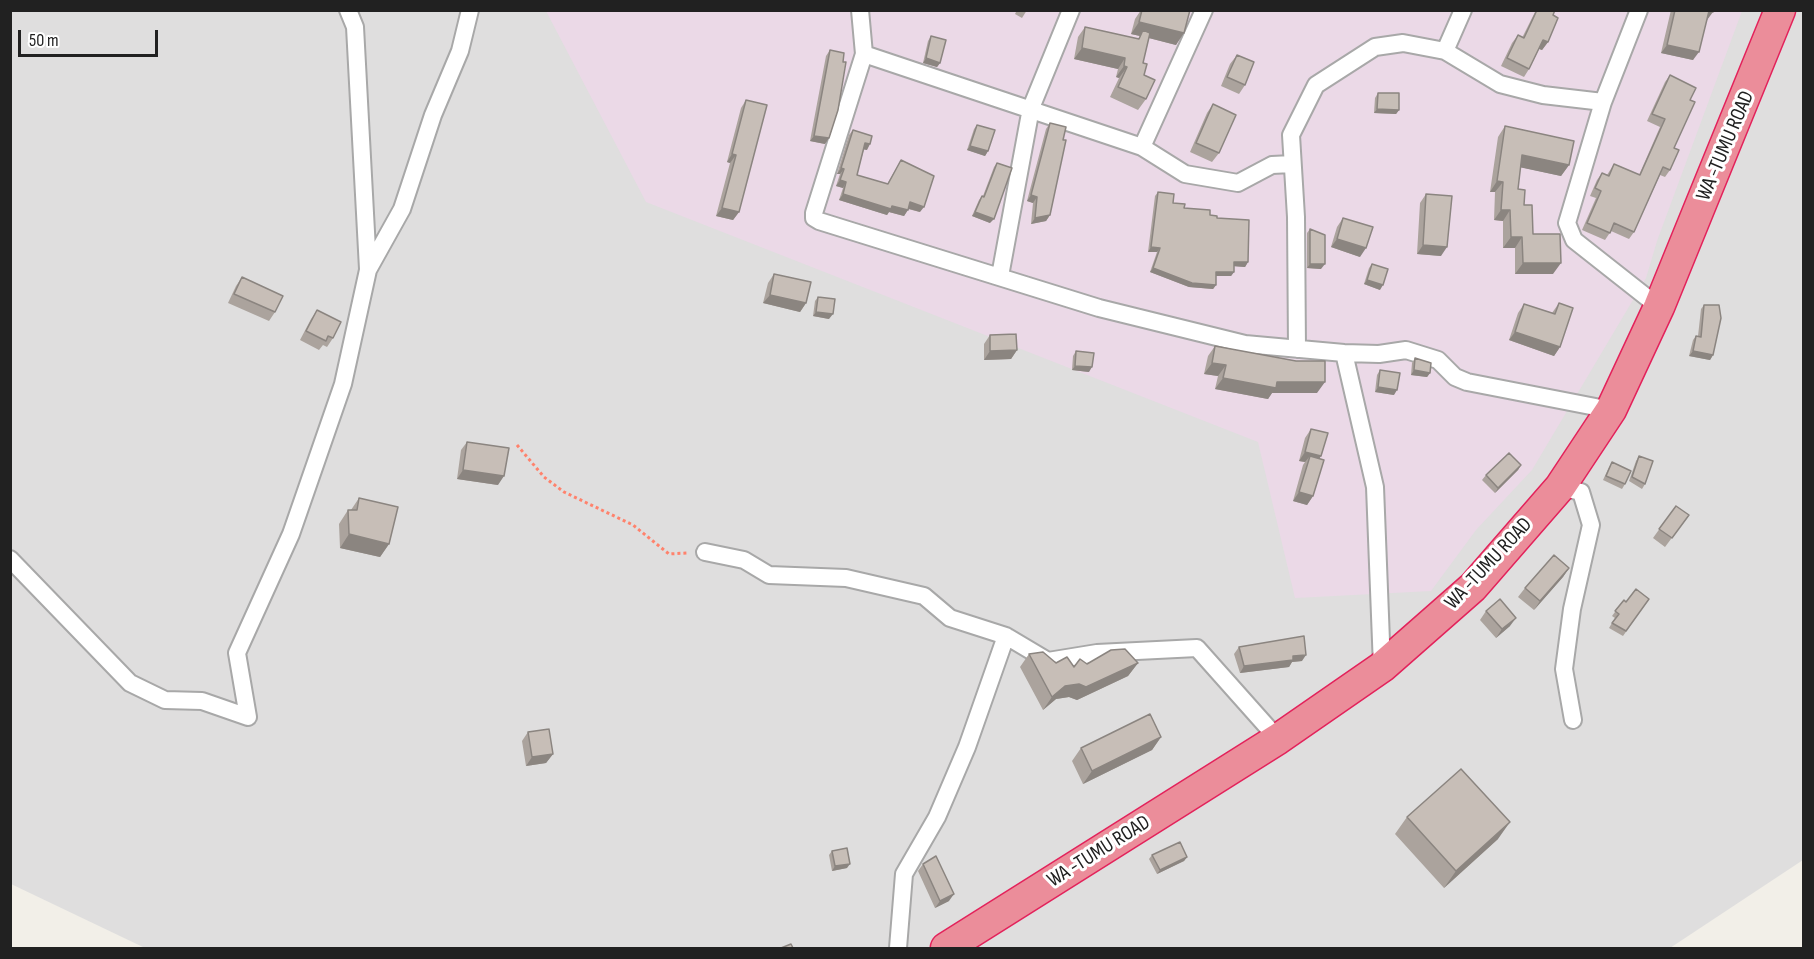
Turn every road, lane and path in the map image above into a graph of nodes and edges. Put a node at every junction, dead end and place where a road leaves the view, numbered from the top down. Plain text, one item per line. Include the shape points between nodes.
1 (348, 10) edge
2 (470, 10) edge
3 (860, 10) edge
4 (1071, 10) edge
5 (1204, 10) edge
6 (1462, 10) edge
7 (1639, 10) edge
8 (1780, 10) edge
9 (1445, 51) junction
10 (864, 54) junction
11 (1603, 102) junction
12 (1031, 108) junction
13 (1142, 147) junction
14 (1292, 164) junction
15 (368, 270) junction
16 (1000, 276) junction
17 (1659, 307) junction
18 (1297, 349) junction
19 (1344, 353) junction
20 (1611, 410) junction
21 (517, 445) dead end
22 (1560, 487) junction
23 (705, 552) joint
24 (10, 559) edge
25 (1006, 636) junction
26 (1382, 667) junction
27 (1573, 720) dead end
28 (1278, 739) junction
29 (898, 948) edge
30 (946, 948) edge

1 - 15 street via 355,27
2 - 15 street via 460,51 433,115 402,208
3 - 10 street
4 - 12 street
5 - 13 street
6 - 9 street
7 - 11 street
8 - 17 highway, WA -TUMU ROAD
9 - 11 street via 1500,84 1543,95
9 - 14 street via 1403,43 1375,47 1316,85 1291,135
10 - 12 street
10 - 16 street via 814,218
11 - 17 street via 1568,215 1569,231 1574,240
12 - 13 street
12 - 16 street
13 - 14 street via 1185,174 1238,183 1272,165
14 - 18 street
15 - 24 street via 343,384 291,534 237,653 248,717 201,701 165,700 130,682
16 - 18 street via 1245,344
17 - 20 highway, WA -TUMU ROAD
18 - 19 street
19 - 20 street via 1418,352 1438,360 1461,380
19 - 26 street via 1375,487
20 - 22 highway, WA -TUMU ROAD
21 - 23 path via 544,477 564,492 633,525 669,554
22 - 26 highway, WA -TUMU ROAD via 1473,587
22 - 27 street via 1581,492 1591,525 1572,609 1564,669
23 - 25 street via 744,560 769,575 846,578 924,596 950,618
25 - 28 street via 1048,661 1097,653 1197,648
25 - 29 street via 967,747 918,854 904,874
26 - 28 highway, WA -TUMU ROAD
28 - 30 highway, WA -TUMU ROAD

